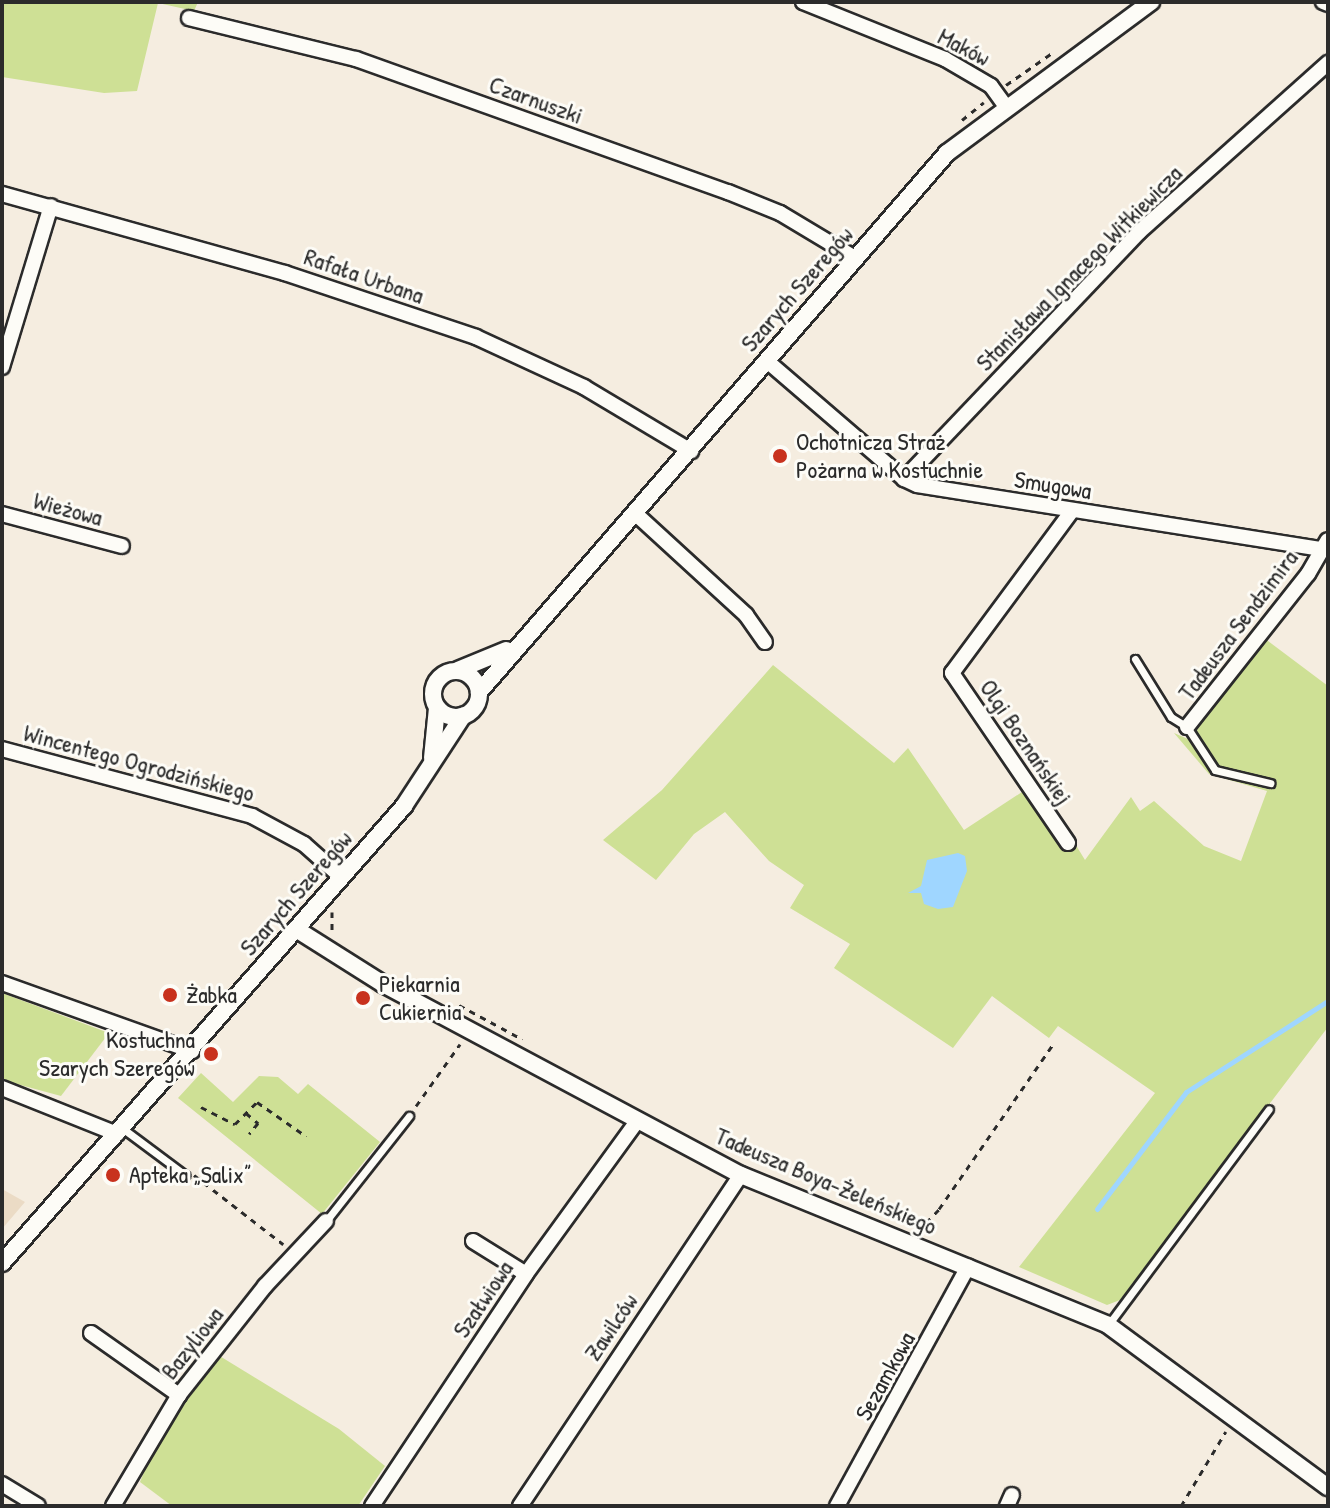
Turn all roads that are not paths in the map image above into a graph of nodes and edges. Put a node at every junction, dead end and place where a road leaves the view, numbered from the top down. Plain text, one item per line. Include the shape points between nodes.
1 (803, 2) edge
2 (1151, 2) edge
3 (189, 18) dead end
4 (1328, 63) edge
5 (1006, 107) junction
6 (2, 194) edge
7 (51, 206) junction
8 (855, 258) junction
9 (767, 361) junction
10 (2, 367) edge
11 (691, 451) junction
12 (904, 479) junction
13 (1072, 511) junction
14 (2, 514) edge
15 (637, 515) junction
16 (122, 546) dead end
17 (1326, 546) edge
18 (765, 642) dead end
19 (514, 646) junction
20 (1135, 659) dead end
21 (458, 670) junction
22 (479, 692) junction
23 (437, 708) junction
24 (463, 716) junction
25 (1187, 727) junction
26 (2, 749) edge
27 (431, 766) junction
28 (1270, 783) dead end
29 (1068, 843) dead end
30 (341, 877) junction
31 (296, 929) junction
32 (2, 983) edge
33 (192, 1051) junction
34 (2, 1088) edge
35 (1269, 1109) dead end
36 (409, 1116) road end
37 (638, 1120) junction
38 (120, 1131) junction
39 (185, 1175) road end
40 (741, 1175) junction
41 (326, 1221) joint
42 (473, 1241) dead end
43 (2, 1263) edge
44 (968, 1267) junction
45 (526, 1274) junction
46 (1108, 1325) junction
47 (91, 1333) dead end
48 (179, 1395) junction
49 (2, 1484) edge
50 (1328, 1487) edge
51 (839, 1505) edge
52 (38, 1506) edge
53 (113, 1506) edge
54 (372, 1506) edge
55 (520, 1506) edge

1 - 5 street, Maków via 945,59 991,86
2 - 5 street, Szarych Szeregów
3 - 8 street, Czarnuszki via 356,59 728,192 780,213
4 - 12 street, Stanisława Ignacego Witkiewicza via 1139,232
5 - 8 street, Szarych Szeregów via 947,153
6 - 7 street, Rafała Urbana
7 - 10 street
7 - 11 street, Rafała Urbana via 285,273 476,337 584,387
8 - 9 street, Szarych Szeregów
9 - 11 street, Szarych Szeregów
9 - 12 street, Smugowa
11 - 15 street, Szarych Szeregów
12 - 13 street, Smugowa
13 - 17 street, Smugowa
13 - 29 street, Olgi Boznańskiej via 952,673
14 - 16 street, Wieżowa
15 - 18 street via 746,615
15 - 19 street, Szarych Szeregów
17 - 25 street, Tadeusza Sendzimira
19 - 21 street, Szarych Szeregów
19 - 22 street, Szarych Szeregów
20 - 25 lane via 1171,717
21 - 22 street via 473,677
21 - 23 street via 437,680
22 - 24 street via 475,707
23 - 24 street via 449,716
23 - 27 street, Szarych Szeregów
24 - 27 street, Szarych Szeregów
25 - 28 lane via 1215,770
26 - 30 street, Wincentego Ogrodzińskiego via 252,816 304,844
27 - 30 street, Szarych Szeregów via 404,806
30 - 31 street, Szarych Szeregów
31 - 33 street, Szarych Szeregów
31 - 37 street, Tadeusza Boya-Żeleńskiego via 383,984
32 - 33 street
33 - 38 street, Szarych Szeregów
34 - 38 street
35 - 46 lane
36 - 41 lane
37 - 40 street, Tadeusza Boya-Żeleńskiego
37 - 45 street, Szałwiowa
38 - 39 lane
38 - 43 street, Szarych Szeregów
40 - 44 street, Tadeusza Boya-Żeleńskiego
40 - 55 street, Zawilców
41 - 48 street, Bazyliowa
42 - 45 street
44 - 46 street, Tadeusza Boya-Żeleńskiego
44 - 51 street, Sezamkowa
45 - 54 street, Szałwiowa
46 - 50 street, Tadeusza Boya-Żeleńskiego
47 - 48 street
48 - 53 street, Bazyliowa
49 - 52 street

